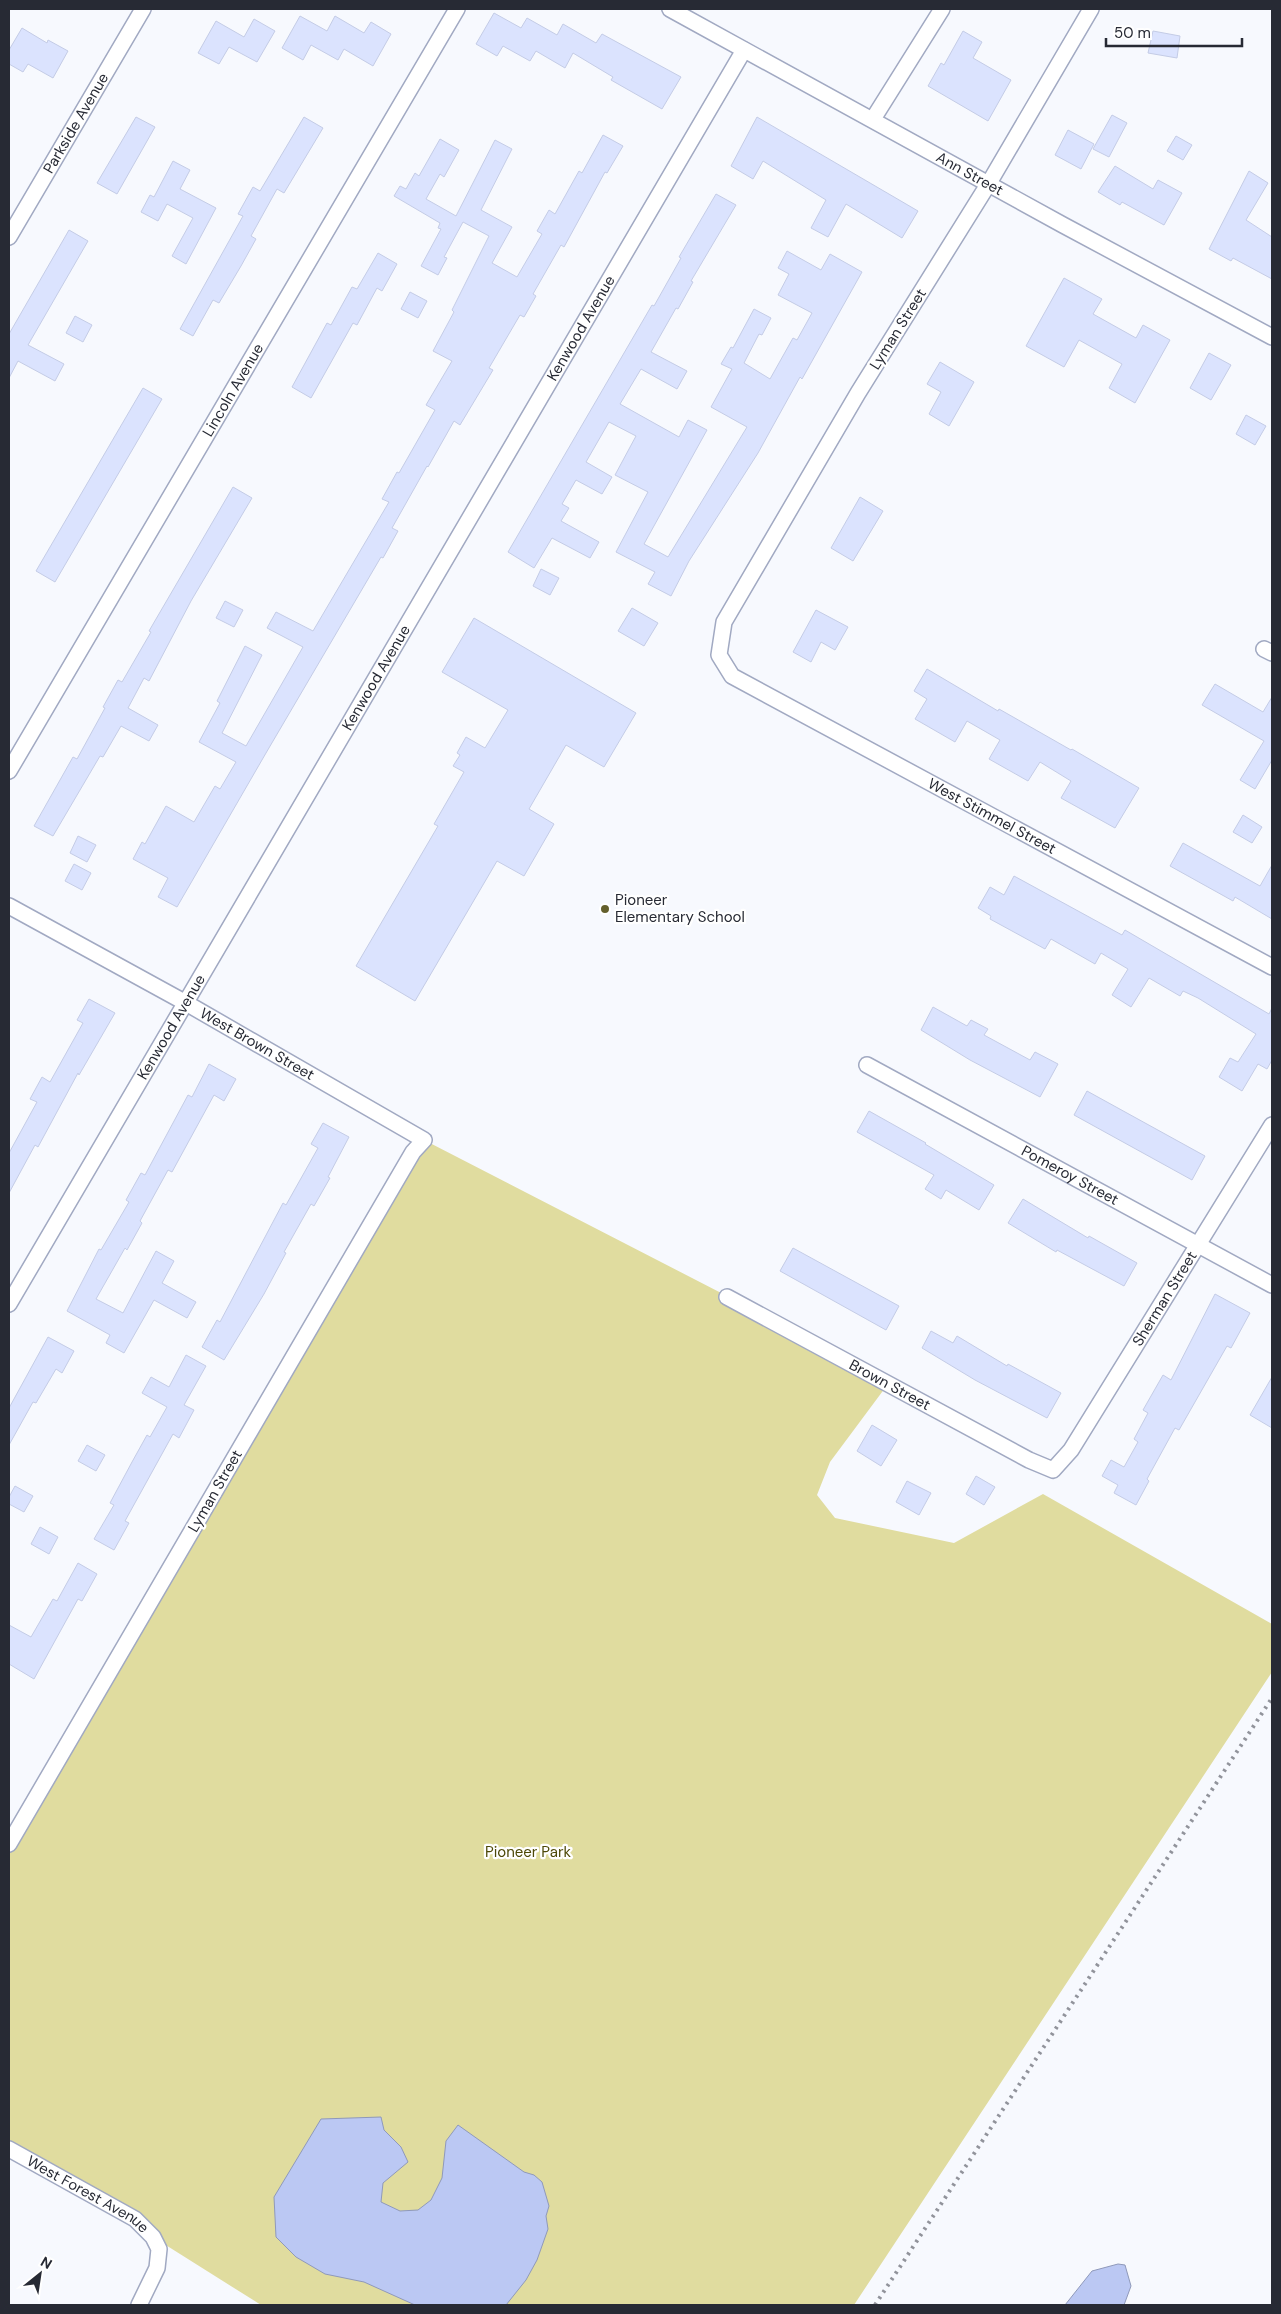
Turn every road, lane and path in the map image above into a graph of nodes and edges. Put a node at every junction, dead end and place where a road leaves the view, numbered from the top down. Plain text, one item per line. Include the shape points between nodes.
1 (143, 9) edge
2 (457, 9) edge
3 (670, 9) edge
4 (942, 9) edge
5 (1091, 9) edge
6 (744, 50) junction
7 (873, 119) junction
8 (988, 183) junction
9 (9, 237) edge
10 (1272, 338) edge
11 (719, 655) joint
12 (9, 771) edge
13 (9, 906) edge
14 (1272, 967) edge
15 (186, 1003) junction
16 (867, 1066) dead end
17 (1272, 1125) edge
18 (424, 1140) joint
19 (1198, 1243) junction
20 (1272, 1285) edge
21 (727, 1296) dead end
22 (9, 1304) edge
23 (1054, 1470) joint
24 (9, 1844) edge
25 (9, 2148) edge
26 (139, 2305) edge

1 - 9 street, Parkside Avenue
2 - 12 street, Lincoln Avenue
3 - 6 street, Ann Street
4 - 7 street
5 - 8 street, Lyman Street
6 - 7 street, Ann Street
6 - 15 street, Kenwood Avenue
7 - 8 street, Ann Street
8 - 10 street, Ann Street
8 - 11 street, Lyman Street via 858,394 724,622
11 - 14 street, West Stimmel Street via 732,676
13 - 15 street, West Brown Street
15 - 18 street, West Brown Street
15 - 22 street, Kenwood Avenue
16 - 19 street, Pomeroy Street
17 - 19 street, Sherman Street
18 - 24 street, Lyman Street via 413,1152
19 - 20 street, Pomeroy Street
19 - 23 street, Sherman Street via 1071,1450
21 - 23 street, Brown Street via 1029,1460
25 - 26 street, West Forest Avenue via 136,2219 153,2237 159,2249 158,2268

